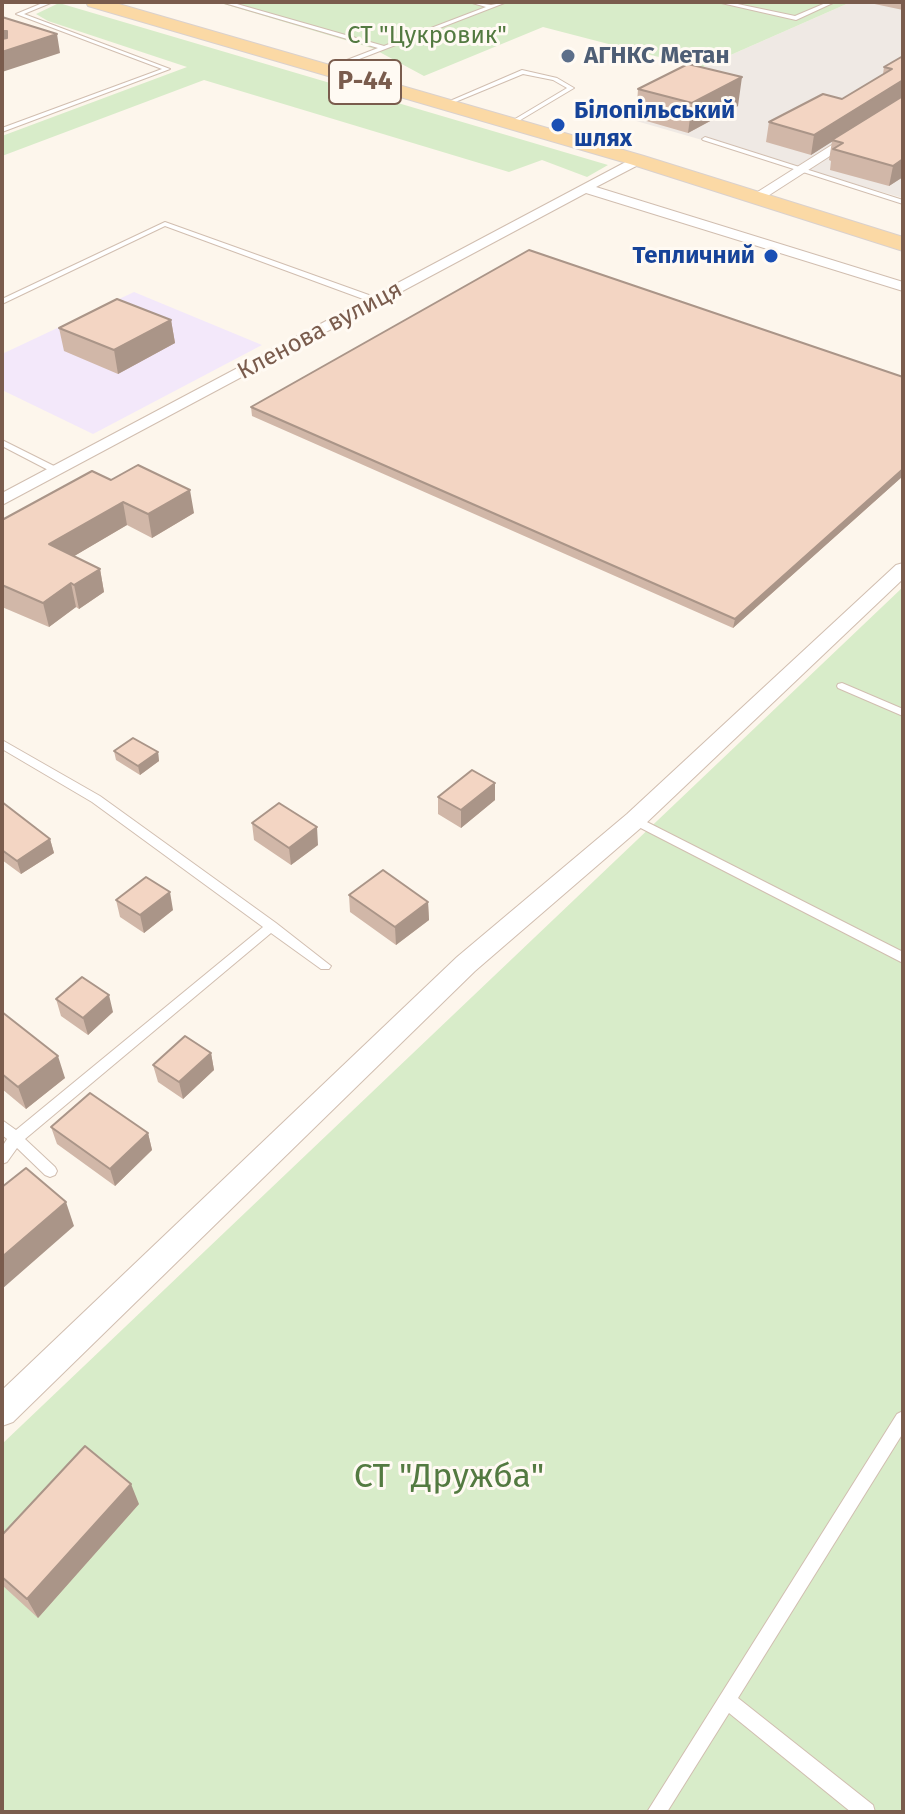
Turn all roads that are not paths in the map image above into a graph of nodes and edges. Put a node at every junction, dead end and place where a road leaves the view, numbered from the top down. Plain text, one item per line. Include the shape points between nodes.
1 (50, 2) edge
2 (94, 2) edge
3 (224, 2) edge
4 (472, 2) edge
5 (504, 2) edge
6 (720, 2) edge
7 (832, 2) edge
8 (492, 7) junction
9 (385, 48) junction
10 (323, 71) junction
11 (446, 104) junction
12 (903, 104) edge
13 (512, 123) junction
14 (2, 130) edge
15 (705, 139) dead end
16 (637, 160) junction
17 (800, 171) junction
18 (587, 189) junction
19 (755, 198) junction
20 (903, 202) edge
21 (903, 244) edge
22 (903, 287) edge
23 (377, 301) junction
24 (2, 302) edge
25 (2, 443) edge
26 (57, 471) junction
27 (2, 500) edge
28 (903, 569) edge
29 (842, 686) dead end
30 (903, 713) edge
31 (2, 744) edge
32 (635, 820) junction
33 (272, 926) junction
34 (903, 958) edge
35 (325, 966) dead end
36 (2, 1126) edge
37 (16, 1138) junction
38 (2, 1158) edge
39 (50, 1171) dead end
40 (2, 1411) edge
41 (903, 1419) edge
42 (727, 1700) junction
43 (656, 1812) edge
44 (866, 1812) edge

1 - 14 lane via 19,14 167,69
2 - 10 main road, Р-44
3 - 9 lane
4 - 8 lane
5 - 8 lane
6 - 7 lane via 796,18
8 - 9 lane
9 - 10 lane
10 - 11 main road, Р-44
11 - 13 main road, Р-44
11 - 13 lane via 522,72 571,88
12 - 17 street
13 - 16 main road, Р-44
15 - 17 lane
16 - 18 street, Кленова вулиця
16 - 19 main road, Р-44
17 - 19 street
17 - 20 lane
18 - 22 street
18 - 23 street, Кленова вулиця
19 - 21 main road, Р-44
23 - 24 lane via 165,224
23 - 26 street, Кленова вулиця
25 - 26 lane
26 - 27 street, Кленова вулиця
28 - 32 street
29 - 30 lane
31 - 33 lane via 96,799
32 - 34 lane
32 - 40 street via 466,964
33 - 35 lane
33 - 37 lane
36 - 37 lane
37 - 38 lane
37 - 39 lane
41 - 42 lane
42 - 43 lane
42 - 44 lane

